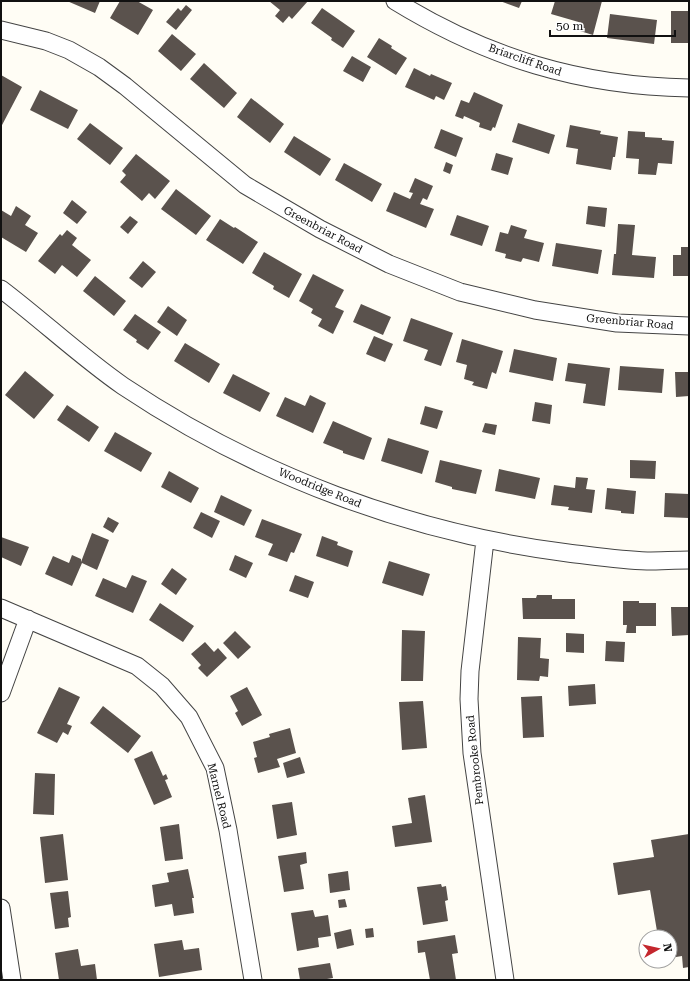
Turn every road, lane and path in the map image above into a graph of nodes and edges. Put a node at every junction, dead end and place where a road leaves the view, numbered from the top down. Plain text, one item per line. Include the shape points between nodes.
1 (396, 1) edge
2 (1, 30) edge
3 (689, 88) edge
4 (1, 289) edge
5 (689, 326) edge
6 (486, 540) junction
7 (689, 560) edge
8 (1, 608) edge
9 (28, 619) junction
10 (1, 693) edge
11 (1, 908) edge
12 (12, 980) edge
13 (253, 980) edge
14 (505, 980) edge

1 - 3 street, Briarcliff Road via 457,35 543,68 611,83
2 - 5 street, Greenbriar Road via 46,41 69,50 99,67 245,185 295,216 389,264 460,292 535,310 617,323
4 - 6 street, Woodridge Road via 122,385 222,444 296,479 358,504
6 - 7 street, Woodridge Road via 624,560
6 - 14 street, Pembrooke Road via 469,699 472,753
8 - 9 street, Marnel Road
9 - 10 street
9 - 13 street, Marnel Road via 137,666 162,686 189,717 215,768
11 - 12 street

